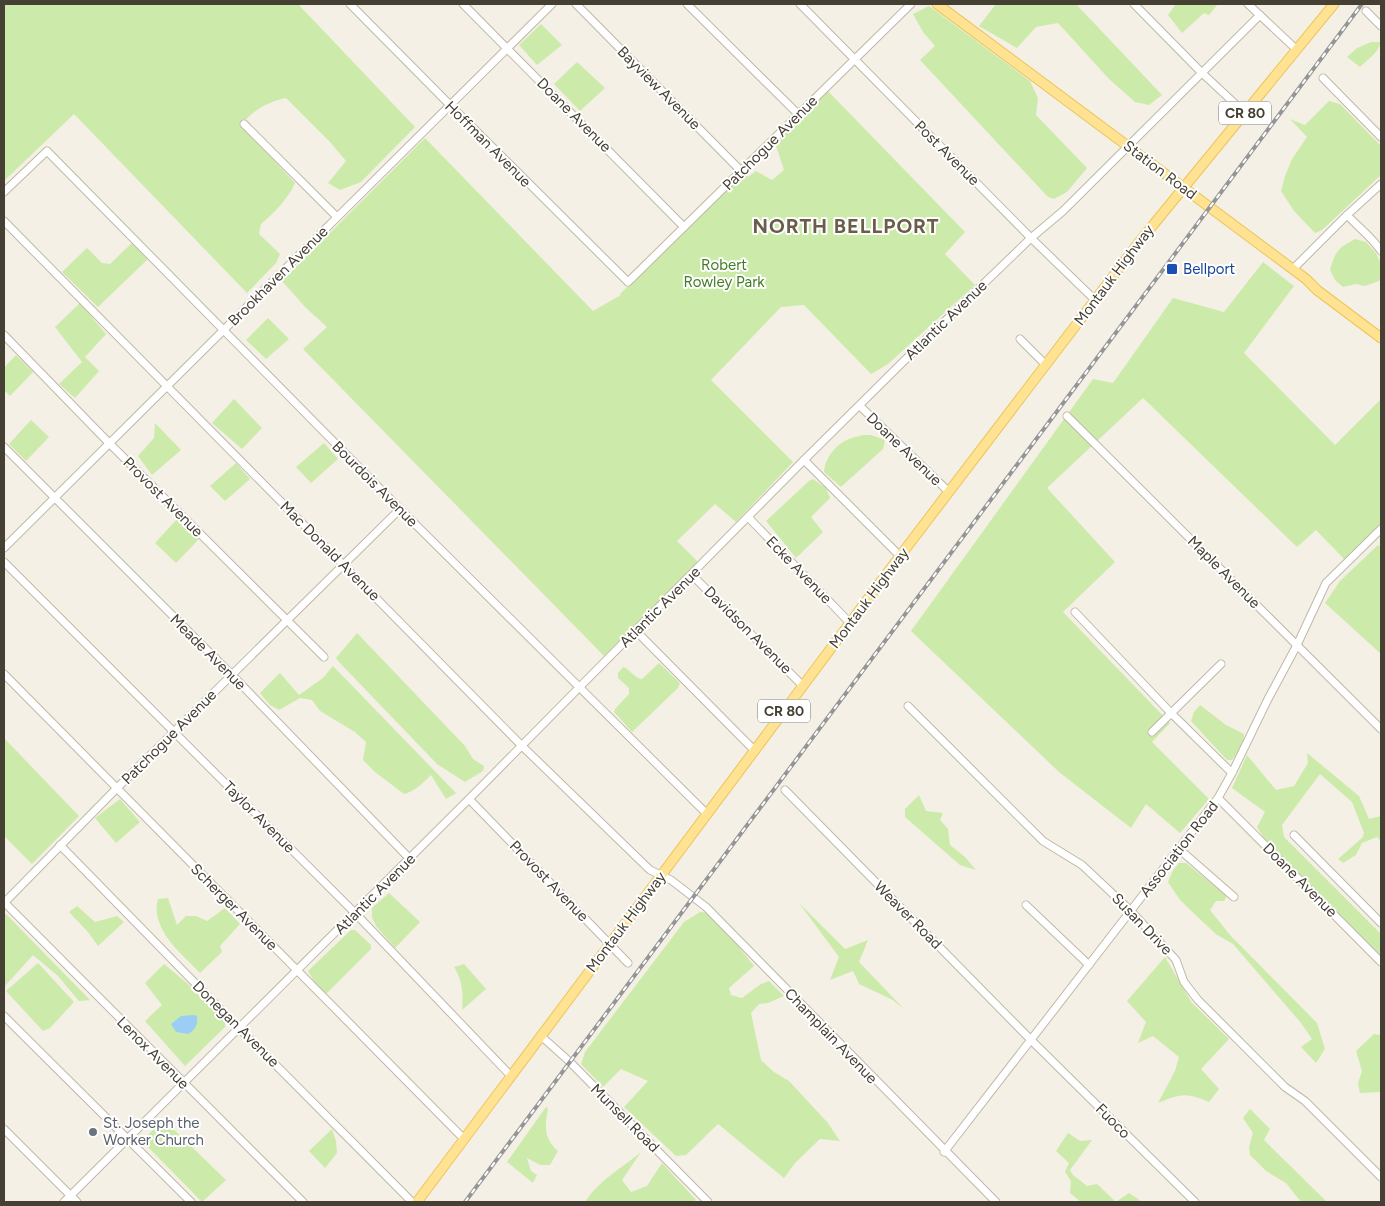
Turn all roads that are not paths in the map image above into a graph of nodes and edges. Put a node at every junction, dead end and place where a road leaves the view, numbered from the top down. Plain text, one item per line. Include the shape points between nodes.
1 (350, 4) edge
2 (463, 4) edge
3 (552, 4) edge
4 (576, 4) edge
5 (687, 4) edge
6 (800, 4) edge
7 (911, 4) edge
8 (937, 4) edge
9 (1134, 4) edge
10 (1248, 4) edge
11 (1334, 4) edge
12 (1366, 11) dead end
13 (1260, 15) junction
14 (1381, 26) edge
15 (507, 48) junction
16 (1297, 50) junction
17 (855, 59) junction
18 (1202, 73) junction
19 (1323, 78) dead end
20 (450, 105) junction
21 (1245, 113) junction
22 (799, 115) junction
23 (244, 124) dead end
24 (1381, 137) edge
25 (1128, 146) junction
26 (742, 172) junction
27 (1381, 184) edge
28 (1183, 187) junction
29 (4, 192) edge
30 (1348, 215) junction
31 (337, 217) junction
32 (4, 221) edge
33 (684, 227) junction
34 (1031, 238) junction
35 (1381, 251) edge
36 (1293, 269) junction
37 (628, 282) joint
38 (1095, 300) junction
39 (223, 330) junction
40 (4, 335) edge
41 (1381, 338) edge
42 (1020, 339) dead end
43 (1046, 365) junction
44 (167, 386) junction
45 (860, 406) junction
46 (1067, 416) dead end
47 (109, 443) junction
48 (4, 447) edge
49 (804, 460) junction
50 (949, 492) junction
51 (54, 498) junction
52 (400, 509) junction
53 (748, 517) junction
54 (1381, 529) edge
55 (4, 548) edge
56 (900, 556) junction
57 (4, 562) edge
58 (343, 565) junction
59 (692, 575) junction
60 (1075, 612) dead end
61 (287, 620) junction
62 (850, 622) junction
63 (636, 631) junction
64 (1297, 645) junction
65 (324, 657) dead end
66 (1222, 664) dead end
67 (4, 674) edge
68 (232, 675) junction
69 (803, 686) junction
70 (579, 687) junction
71 (908, 706) dead end
72 (1171, 713) junction
73 (1381, 729) edge
74 (174, 732) junction
75 (1152, 732) dead end
76 (522, 746) junction
77 (755, 751) junction
78 (1232, 773) junction
79 (116, 789) junction
80 (786, 790) dead end
81 (1218, 798) junction
82 (469, 800) junction
83 (707, 814) junction
84 (1294, 835) dead end
85 (60, 846) junction
86 (1179, 849) junction
87 (410, 859) junction
88 (661, 876) junction
89 (1234, 897) dead end
90 (4, 902) edge
91 (1026, 905) dead end
92 (1131, 911) junction
93 (355, 914) junction
94 (1381, 923) edge
95 (610, 944) junction
96 (1381, 962) edge
97 (628, 963) dead end
98 (1089, 965) junction
99 (297, 971) junction
100 (4, 1016) edge
101 (239, 1028) junction
102 (541, 1036) junction
103 (1031, 1040) junction
104 (512, 1076) junction
105 (184, 1083) junction
106 (4, 1129) edge
107 (127, 1139) junction
108 (464, 1139) junction
109 (944, 1152) junction
110 (1381, 1177) edge
111 (70, 1196) junction
112 (64, 1202) edge
113 (77, 1202) edge
114 (190, 1202) edge
115 (303, 1202) edge
116 (412, 1202) edge
117 (417, 1202) edge
118 (708, 1202) edge
119 (996, 1202) edge
120 (1195, 1202) edge

1 - 20 street, Hoffman Avenue
2 - 15 street, Doane Avenue
3 - 15 street, Brookhaven Avenue
4 - 26 street, Bayview Avenue
5 - 22 street
6 - 17 street, Post Avenue
7 - 17 street, Patchogue Avenue
8 - 25 main road, Station Road
9 - 18 street
10 - 13 street
11 - 16 main road, Montauk Highway / CR 80
12 - 14 street
13 - 16 street
13 - 18 street, Atlantic Avenue
15 - 20 street, Brookhaven Avenue
15 - 33 street, Doane Avenue
16 - 21 main road, Montauk Highway / CR 80
17 - 22 street, Patchogue Avenue
17 - 34 street, Post Avenue
18 - 21 street
18 - 25 street, Atlantic Avenue
19 - 24 street
20 - 31 street, Brookhaven Avenue
20 - 37 street, Hoffman Avenue
21 - 28 main road, Montauk Highway / CR 80
22 - 26 street, Patchogue Avenue
23 - 31 street
25 - 28 main road, Station Road
25 - 34 street, Atlantic Avenue
26 - 33 street, Patchogue Avenue
27 - 30 street
28 - 36 main road, Station Road
28 - 38 main road, Montauk Highway / CR 80
29 - 39 street, Bourdois Avenue via 47,151
30 - 35 street
30 - 36 street
31 - 39 street, Brookhaven Avenue
32 - 44 street, Mac Donald Avenue
33 - 37 street, Patchogue Avenue
34 - 38 street, Post Avenue
34 - 45 street, Atlantic Avenue
36 - 41 main road, Station Road
38 - 43 main road, Montauk Highway / CR 80
39 - 44 street, Brookhaven Avenue
39 - 52 street, Bourdois Avenue
40 - 47 street, Provost Avenue
42 - 43 street
43 - 50 main road, Montauk Highway / CR 80
44 - 47 street, Brookhaven Avenue
44 - 58 street, Mac Donald Avenue
45 - 49 street, Atlantic Avenue
45 - 50 street, Doane Avenue
46 - 64 street, Maple Avenue
47 - 51 street, Brookhaven Avenue
47 - 61 street, Provost Avenue
48 - 51 street, Meade Avenue
49 - 53 street, Atlantic Avenue
49 - 56 street
50 - 56 main road, Montauk Highway / CR 80
51 - 55 street, Brookhaven Avenue
51 - 68 street, Meade Avenue
52 - 58 street, Patchogue Avenue
52 - 70 street, Bourdois Avenue
53 - 59 street, Atlantic Avenue
53 - 62 street, Ecke Avenue
54 - 64 street, Association Road via 1326,583
56 - 62 main road, Montauk Highway / CR 80
57 - 74 street, Taylor Avenue
58 - 61 street, Patchogue Avenue
58 - 76 street, Mac Donald Avenue
59 - 63 street, Atlantic Avenue
59 - 69 street, Davidson Avenue
60 - 72 street
61 - 65 street, Provost Avenue
61 - 68 street, Patchogue Avenue
62 - 69 main road, Montauk Highway / CR 80
63 - 70 street, Atlantic Avenue
63 - 77 street
64 - 73 street, Maple Avenue
64 - 78 street, Association Road
66 - 72 street
67 - 79 street, Scherger Avenue
68 - 74 street, Patchogue Avenue
68 - 87 street, Meade Avenue
69 - 77 main road, Montauk Highway / CR 80
70 - 76 street, Atlantic Avenue
70 - 83 street, Bourdois Avenue
71 - 92 street, Susan Drive via 1043,841 1082,865
72 - 75 street
72 - 78 street
74 - 79 street, Patchogue Avenue
74 - 93 street, Taylor Avenue
76 - 82 street, Atlantic Avenue
76 - 88 street, Mac Donald Avenue via 650,870
77 - 83 main road, Montauk Highway / CR 80
78 - 81 street, Association Road
79 - 85 street, Patchogue Avenue
79 - 99 street, Scherger Avenue
80 - 103 street, Weaver Road
81 - 86 street, Association Road
81 - 96 street, Doane Avenue
82 - 87 street, Atlantic Avenue
82 - 95 street, Provost Avenue
83 - 88 main road, Montauk Highway / CR 80
84 - 94 street, Doane Avenue
85 - 90 street, Patchogue Avenue
85 - 101 street, Donegan Avenue
86 - 89 street
86 - 92 street, Association Road
87 - 93 street, Atlantic Avenue
88 - 95 main road, Montauk Highway / CR 80
88 - 109 street, Champlain Avenue via 671,880 706,908
90 - 105 street, Lenox Avenue
91 - 98 street
92 - 98 street, Association Road
92 - 110 street, Susan Drive via 1176,960 1184,982 1198,1000
93 - 99 street, Atlantic Avenue
93 - 104 street, Taylor Avenue
95 - 97 street, Provost Avenue
95 - 102 main road, Montauk Highway / CR 80
98 - 103 street, Association Road
99 - 101 street, Atlantic Avenue
99 - 108 street, Scherger Avenue
100 - 107 street
101 - 105 street, Atlantic Avenue
101 - 116 street, Donegan Avenue
102 - 104 main road, Montauk Highway / CR 80
102 - 118 street, Munsell Road
103 - 109 street, Association Road
103 - 120 street, Fuoco
104 - 108 main road, Montauk Highway / CR 80
105 - 107 street, Atlantic Avenue
105 - 115 street, Lenox Avenue
106 - 111 street
107 - 111 street, Atlantic Avenue
107 - 114 street
108 - 117 main road, Montauk Highway / CR 80
109 - 119 street, Champlain Avenue
111 - 112 street, Atlantic Avenue
111 - 113 street

